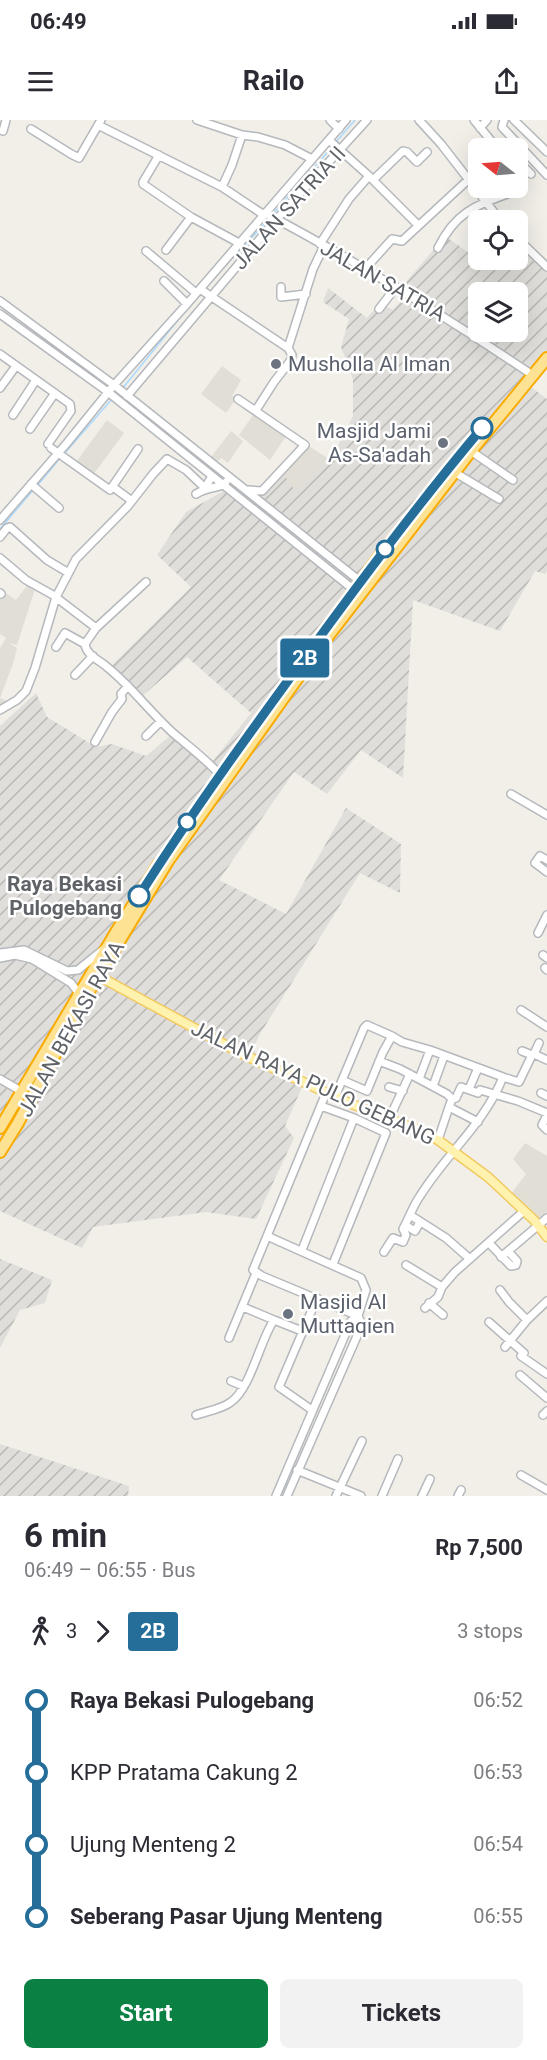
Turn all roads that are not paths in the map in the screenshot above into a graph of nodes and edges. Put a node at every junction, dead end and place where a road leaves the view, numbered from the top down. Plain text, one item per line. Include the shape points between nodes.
1 (197, 120) edge
2 (226, 120) edge
3 (330, 120) edge
4 (346, 120) edge
5 (367, 120) edge
6 (419, 120) edge
7 (474, 120) edge
8 (487, 120) edge
9 (504, 120) edge
10 (514, 120) edge
11 (99, 123) edge
12 (223, 128) junction
13 (480, 128) junction
14 (31, 129) dead end
15 (339, 129) junction
16 (242, 135) junction
17 (488, 138) edge
18 (334, 145) junction
19 (427, 152) dead end
20 (547, 152) edge
21 (159, 155) junction
22 (312, 159) junction
23 (528, 171) edge
24 (531, 174) dead end
25 (547, 176) edge
26 (371, 178) junction
27 (468, 181) edge
28 (468, 183) edge
29 (222, 188) junction
30 (480, 198) edge
31 (497, 198) edge
32 (484, 203) junction
33 (491, 210) edge
34 (265, 214) junction
35 (191, 217) junction
36 (275, 219) junction
37 (418, 225) junction
38 (239, 243) junction
39 (322, 245) junction
40 (438, 248) dead end
41 (528, 249) edge
42 (166, 250) dead end
43 (146, 251) dead end
44 (547, 267) edge
45 (365, 269) junction
46 (164, 281) dead end
47 (281, 286) dead end
48 (396, 287) junction
49 (204, 293) junction
50 (306, 294) junction
51 (0, 301) edge
52 (187, 304) junction
53 (379, 309) dead end
54 (0, 314) edge
55 (288, 348) junction
56 (547, 349) edge
57 (0, 354) edge
58 (546, 363) edge
59 (16, 366) junction
60 (528, 372) junction
61 (36, 380) junction
62 (115, 385) junction
63 (0, 388) edge
64 (108, 392) junction
65 (55, 393) junction
66 (126, 395) junction
67 (238, 399) dead end
68 (256, 410) junction
69 (13, 415) dead end
70 (30, 429) dead end
71 (138, 449) dead end
72 (471, 451) junction
73 (57, 452) junction
74 (454, 472) junction
75 (212, 476) junction
76 (229, 477) junction
77 (513, 480) dead end
78 (33, 485) junction
79 (224, 485) junction
80 (112, 487) junction
81 (205, 488) junction
82 (244, 489) junction
83 (196, 494) dead end
84 (499, 499) dead end
85 (132, 501) junction
86 (59, 508) dead end
87 (0, 520) edge
88 (0, 537) edge
89 (0, 558) edge
90 (68, 572) junction
91 (146, 582) dead end
92 (358, 586) junction
93 (56, 597) junction
94 (96, 628) junction
95 (85, 644) junction
96 (317, 646) junction
97 (56, 647) dead end
98 (93, 656) junction
99 (75, 675) dead end
100 (128, 686) junction
101 (0, 710) edge
102 (161, 721) junction
103 (146, 736) dead end
104 (95, 742) dead end
105 (220, 775) junction
106 (511, 795) dead end
107 (547, 815) edge
108 (166, 860) junction
109 (547, 860) edge
110 (547, 872) edge
111 (546, 918) edge
112 (538, 933) dead end
113 (106, 948) junction
114 (0, 953) edge
115 (23, 953) junction
116 (0, 958) edge
117 (95, 974) junction
118 (77, 996) junction
119 (521, 1010) dead end
120 (547, 1027) edge
121 (392, 1036) junction
122 (50, 1043) junction
123 (539, 1043) dead end
124 (430, 1050) junction
125 (522, 1051) dead end
126 (533, 1055) junction
127 (444, 1056) junction
128 (547, 1060) edge
129 (379, 1061) junction
130 (478, 1068) junction
131 (410, 1074) junction
132 (506, 1078) dead end
133 (0, 1079) edge
134 (419, 1079) junction
135 (342, 1080) junction
136 (433, 1086) junction
137 (389, 1087) dead end
138 (469, 1089) junction
139 (21, 1090) junction
140 (404, 1091) junction
141 (326, 1093) junction
142 (496, 1096) junction
143 (336, 1097) junction
144 (451, 1103) junction
145 (321, 1106) junction
146 (547, 1114) edge
147 (354, 1118) junction
148 (389, 1119) junction
149 (478, 1122) junction
150 (0, 1128) edge
151 (547, 1130) edge
152 (0, 1140) edge
153 (438, 1140) junction
154 (454, 1150) junction
155 (0, 1152) edge
156 (524, 1211) junction
157 (411, 1215) junction
158 (547, 1218) edge
159 (420, 1222) junction
160 (538, 1224) junction
161 (405, 1225) junction
162 (267, 1236) junction
163 (547, 1237) edge
164 (489, 1243) junction
165 (302, 1250) junction
166 (508, 1251) junction
167 (384, 1252) dead end
168 (501, 1257) junction
169 (470, 1259) junction
170 (333, 1264) junction
171 (406, 1264) dead end
172 (255, 1271) junction
173 (442, 1287) junction
174 (500, 1290) dead end
175 (317, 1298) junction
176 (547, 1301) edge
177 (243, 1307) junction
178 (443, 1315) dead end
179 (357, 1316) junction
180 (274, 1320) junction
181 (527, 1320) junction
182 (489, 1322) dead end
183 (302, 1331) junction
184 (229, 1338) dead end
185 (511, 1341) junction
186 (505, 1347) dead end
187 (547, 1374) edge
188 (520, 1375) dead end
189 (231, 1381) dead end
190 (243, 1386) junction
191 (547, 1398) edge
192 (312, 1410) junction
193 (196, 1415) dead end
194 (362, 1442) dead end
195 (398, 1459) dead end
196 (289, 1466) junction
197 (299, 1470) junction
198 (521, 1475) dead end
199 (430, 1479) dead end
200 (340, 1487) junction
201 (547, 1490) edge
202 (276, 1496) edge
203 (286, 1496) edge
204 (336, 1496) edge
205 (361, 1496) edge
206 (382, 1496) edge
207 (422, 1496) edge

1 - 12 street
2 - 12 street
3 - 15 street
4 - 15 street
5 - 18 street, JALAN SATRIA II
6 - 27 street
7 - 13 street
8 - 13 street
9 - 25 street via 502,126
10 - 20 street
11 - 14 street via 79,158
11 - 21 street, JALAN SATRIA
12 - 16 street
13 - 17 street
15 - 18 street
16 - 22 street via 285,144
16 - 29 street
18 - 22 street
18 - 26 street
18 - 36 street, JALAN SATRIA II
19 - 26 street via 416,162 403,151
21 - 29 street, JALAN SATRIA
21 - 35 street via 143,184
22 - 34 street
23 - 24 street
26 - 37 street
26 - 39 street via 349,199
28 - 37 street
29 - 34 street, JALAN SATRIA
30 - 32 street
31 - 32 street
32 - 33 street
32 - 40 street via 462,214
34 - 36 street, JALAN SATRIA
34 - 38 street
35 - 38 street
35 - 42 street
36 - 39 street, JALAN SATRIA
36 - 49 street, JALAN SATRIA II
37 - 45 street via 402,241 392,239
38 - 49 street
39 - 45 street, JALAN SATRIA
39 - 50 street
41 - 44 street
43 - 49 street
45 - 48 street, JALAN SATRIA
46 - 52 street
47 - 50 street via 281,297
48 - 53 street
48 - 60 street, JALAN SATRIA
49 - 52 street
49 - 55 street
49 - 66 street
50 - 55 street
51 - 62 street
52 - 62 street
54 - 64 street
55 - 68 street via 291,360
56 - 60 highway, JALAN BEKASI RAYA
57 - 59 street
58 - 72 highway, JALAN BEKASI RAYA
59 - 61 street
59 - 63 street
60 - 92 highway, JALAN BEKASI RAYA
61 - 65 street
61 - 69 street
62 - 64 street
62 - 66 street
64 - 73 street
64 - 75 street
65 - 70 street
65 - 73 street via 71,408
66 - 76 street
67 - 68 street
68 - 82 street via 305,445 262,491
71 - 80 street
72 - 74 highway, JALAN BEKASI RAYA
72 - 77 street
73 - 78 street
73 - 80 street via 109,490
74 - 84 street
74 - 96 highway, JALAN BEKASI RAYA
75 - 79 street
75 - 81 street
76 - 79 street
76 - 82 street
78 - 86 street
78 - 87 street
79 - 81 street
79 - 92 street
80 - 85 street
81 - 83 street
81 - 85 street via 168,459
82 - 92 street
85 - 90 street via 80,553
88 - 90 street via 9,527 47,560
89 - 93 street via 26,580
90 - 93 street
91 - 94 street
92 - 96 highway, JALAN BEKASI RAYA
93 - 94 street
93 - 101 street via 29,685 18,700
94 - 95 street
95 - 97 street via 65,633
95 - 98 street
96 - 105 highway, JALAN BEKASI RAYA
96 - 108 highway, JALAN BEKASI RAYA
98 - 99 street
98 - 100 street
100 - 102 street
100 - 104 street
102 - 103 street
102 - 105 street
105 - 108 highway, JALAN BEKASI RAYA
106 - 107 street
108 - 113 highway, JALAN BEKASI RAYA
108 - 117 highway, JALAN BEKASI RAYA
109 - 110 street via 540,856 535,863
111 - 112 street
113 - 115 street via 73,971
113 - 117 highway, JALAN BEKASI RAYA
114 - 115 street
115 - 116 street
115 - 118 street via 71,983
117 - 118 highway, JALAN BEKASI RAYA
117 - 141 main road, JALAN RAYA PULO GEBANG via 211,1038
117 - 155 highway, JALAN BEKASI RAYA
118 - 122 highway, JALAN BEKASI RAYA
119 - 120 street
121 - 124 street
121 - 129 street
121 - 135 street via 365,1026
122 - 139 highway, JALAN BEKASI RAYA
122 - 152 highway
123 - 126 street
124 - 127 street
124 - 134 street
125 - 126 street
126 - 128 street
126 - 132 street via 519,1082
127 - 130 street
127 - 136 street
129 - 131 street
129 - 135 street via 367,1091
130 - 138 street
130 - 142 street via 503,1077
131 - 134 street
131 - 140 street
133 - 139 street
134 - 136 street
135 - 143 street
136 - 144 street
137 - 140 street
138 - 142 street
138 - 144 street via 460,1087
139 - 150 highway, JALAN BEKASI RAYA
140 - 148 street
141 - 143 main road, JALAN RAYA PULO GEBANG
141 - 145 street
142 - 146 street
142 - 149 street
143 - 148 main road, JALAN RAYA PULO GEBANG
144 - 149 street
144 - 153 street
145 - 147 street
145 - 162 street
146 - 151 street via 542,1125
147 - 165 street
147 - 170 street via 386,1133
148 - 153 main road, JALAN RAYA PULO GEBANG
149 - 154 street
153 - 154 main road, JALAN RAYA PULO GEBANG
154 - 156 main road, JALAN RAYA PULO GEBANG
154 - 157 street
156 - 160 main road, JALAN RAYA PULO GEBANG
156 - 164 street
157 - 159 street
157 - 161 street
158 - 160 street
159 - 161 street via 415,1231
159 - 169 street
160 - 163 main road, JALAN RAYA PULO GEBANG
160 - 166 street
161 - 167 street via 403,1242 393,1238
162 - 165 street
162 - 172 street
164 - 168 street
164 - 169 street
165 - 170 street
166 - 168 street
166 - 168 street via 516,1265 511,1266
169 - 173 street
170 - 179 street via 363,1281 366,1290
171 - 173 street
172 - 175 street
172 - 177 street
173 - 178 street via 428,1305
174 - 181 street
175 - 179 street
175 - 183 street
176 - 181 street
177 - 180 street
177 - 184 street
179 - 192 street via 351,1321
179 - 197 street via 361,1327
180 - 183 street
180 - 190 street
181 - 185 street
182 - 185 street
183 - 192 street via 279,1387
185 - 186 street
185 - 187 street via 524,1353 521,1356
188 - 191 street
189 - 190 street
190 - 193 street via 231,1403
192 - 196 street
194 - 200 street
195 - 206 street
196 - 197 street
196 - 202 street
197 - 200 street
197 - 203 street
198 - 201 street
199 - 207 street
200 - 204 street
200 - 205 street

